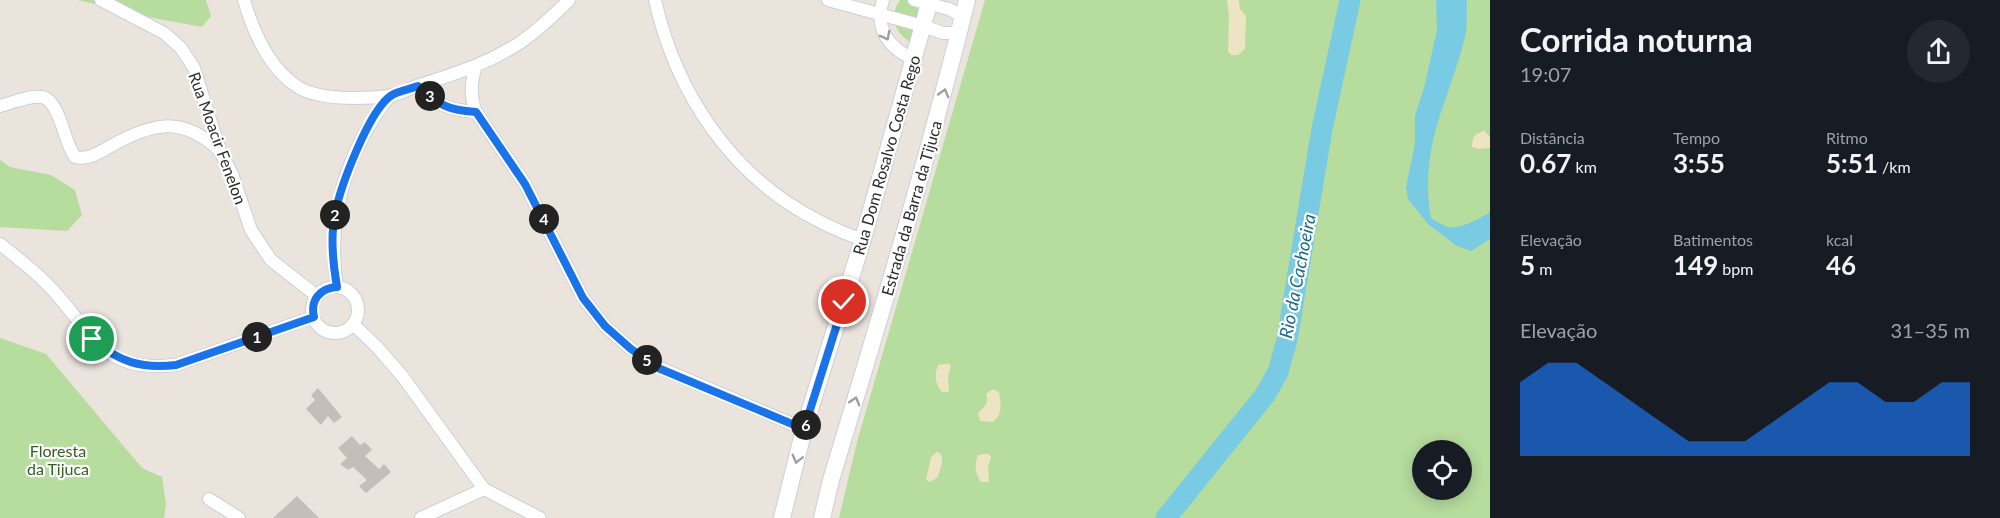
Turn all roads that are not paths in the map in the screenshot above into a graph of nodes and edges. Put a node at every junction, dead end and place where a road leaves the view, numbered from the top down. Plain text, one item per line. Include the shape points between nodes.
1 (101, 0) edge
2 (244, 0) edge
3 (569, 0) edge
4 (654, 0) edge
5 (828, 0) edge
6 (883, 0) edge
7 (967, 0) edge
8 (925, 1) edge
9 (880, 13) junction
10 (961, 25) junction
11 (923, 26) junction
12 (914, 59) junction
13 (475, 68) junction
14 (418, 86) junction
15 (390, 95) junction
16 (0, 106) edge
17 (476, 112) junction
18 (220, 151) junction
19 (863, 239) junction
20 (0, 244) edge
21 (337, 287) junction
22 (317, 296) junction
23 (314, 317) junction
24 (353, 324) junction
25 (804, 429) junction
26 (484, 489) junction
27 (209, 499) dead end
28 (239, 518) edge
29 (421, 518) edge
30 (540, 518) edge
31 (782, 518) edge
32 (822, 518) edge

1 - 18 street, Rua Moacir Fenelon via 164,33 181,48 194,68
2 - 15 street via 258,39 275,66 296,86 321,95
3 - 13 street via 521,42
4 - 19 street via 677,71 709,128 728,151 790,206 848,236
5 - 9 street
6 - 9 street
7 - 10 main road, Estrada da Barra da Tijuca
8 - 10 street via 953,10
8 - 11 main road, Rua Dom Rosalvo Costa Rego
9 - 11 street
9 -> 12 street via 888,42
10 - 11 street via 943,33
32 -> 10 main road, Estrada da Barra da Tijuca
11 - 12 main road, Rua Dom Rosalvo Costa Rego
12 - 19 main road, Rua Dom Rosalvo Costa Rego
13 - 14 street
13 - 17 street via 471,86
14 - 15 street
14 - 17 street via 440,105
15 - 21 street via 360,142 335,215 333,254
16 - 18 street via 43,97 50,101 75,157 89,157 151,127 192,130
17 - 25 street via 525,184 583,298 605,326 658,368
18 - 22 street, Rua Moacir Fenelon via 259,244 287,274
19 - 25 main road, Rua Dom Rosalvo Costa Rego
20 - 23 street via 34,271 92,339 124,361 142,366 176,365
21 - 22 street
21 - 24 street via 354,298 358,311
22 - 23 street
23 - 24 street via 322,328 335,333
24 - 26 street via 403,377
25 -> 31 main road, Rua Dom Rosalvo Costa Rego
26 - 29 street
26 - 30 street
27 - 28 street

